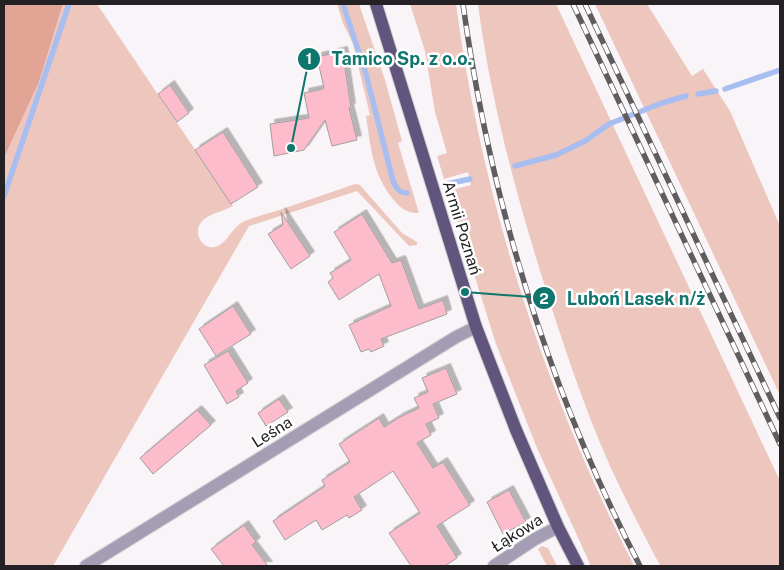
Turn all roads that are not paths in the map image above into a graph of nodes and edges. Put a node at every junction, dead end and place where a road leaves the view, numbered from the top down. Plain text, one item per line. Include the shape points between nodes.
1 (376, 4) edge
2 (476, 327) junction
3 (558, 527) junction
4 (86, 566) edge
5 (494, 566) edge
6 (578, 566) edge

1 - 2 main road, Armii Poznań
2 - 3 main road, Armii Poznań
2 - 4 street, Leśna
3 - 5 street, Łąkowa
3 - 6 main road, Armii Poznań

